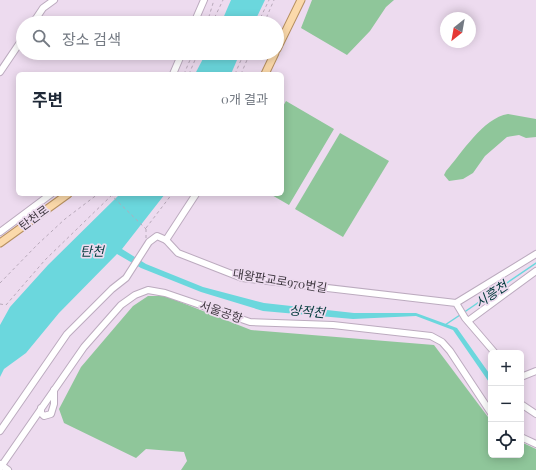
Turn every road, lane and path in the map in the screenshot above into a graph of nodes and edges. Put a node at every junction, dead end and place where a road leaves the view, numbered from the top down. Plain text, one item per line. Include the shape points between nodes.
1 (54, 0) edge
2 (204, 0) edge
3 (214, 0) edge
4 (223, 0) edge
5 (269, 0) edge
6 (274, 0) edge
7 (301, 0) edge
8 (38, 16) edge
9 (197, 16) edge
10 (209, 16) edge
11 (215, 16) edge
12 (261, 16) edge
13 (267, 16) edge
14 (284, 35) edge
15 (16, 48) edge
16 (179, 60) edge
17 (190, 60) edge
18 (195, 60) edge
19 (241, 60) edge
20 (247, 60) edge
21 (272, 60) edge
22 (0, 72) edge
23 (174, 72) edge
24 (185, 72) edge
25 (190, 72) edge
26 (236, 72) edge
27 (241, 72) edge
28 (266, 72) edge
29 (48, 196) edge
30 (65, 196) edge
31 (96, 196) edge
32 (111, 196) edge
33 (113, 196) edge
34 (170, 196) edge
35 (195, 196) edge
36 (145, 228) junction
37 (0, 232) edge
38 (166, 240) junction
39 (149, 242) junction
40 (0, 243) edge
41 (536, 254) edge
42 (536, 271) edge
43 (0, 283) edge
44 (0, 304) edge
45 (456, 304) junction
46 (467, 320) junction
47 (492, 350) edge
48 (536, 371) edge
49 (524, 376) edge
50 (54, 389) junction
51 (524, 406) edge
52 (41, 408) junction
53 (488, 408) edge
54 (536, 414) edge
55 (0, 430) edge
56 (524, 438) edge
57 (536, 444) edge
58 (1, 466) edge
59 (8, 470) edge

1 - 8 street
2 - 9 street
3 - 10 path
4 - 11 path
5 - 12 path
6 - 13 path
7 - 14 main road
15 - 22 street
16 - 23 street
17 - 24 path
18 - 25 path
19 - 26 path
20 - 27 path
21 - 28 main road
29 - 37 street
30 - 40 main road, 탄천로
31 - 43 path via 48,234
32 - 44 path via 44,260 6,305
33 - 36 path
34 - 36 path
35 - 38 street
36 - 39 path
38 - 39 street via 157,236
38 - 45 street, 대왕판교로970번길 via 178,253 242,278
39 - 55 street via 126,278 112,288 67,334
41 - 45 street
42 - 46 street
45 - 46 street
46 - 47 street
48 - 49 street
50 - 52 street, 서울공항
50 - 52 street via 54,404 50,414 44,416
50 - 53 street, 서울공항 via 84,347 121,305 135,294 148,290 165,292 250,322 333,325 431,336 442,342 450,351
51 - 54 street
52 - 58 street, 서울공항
56 - 57 street
58 - 59 street

